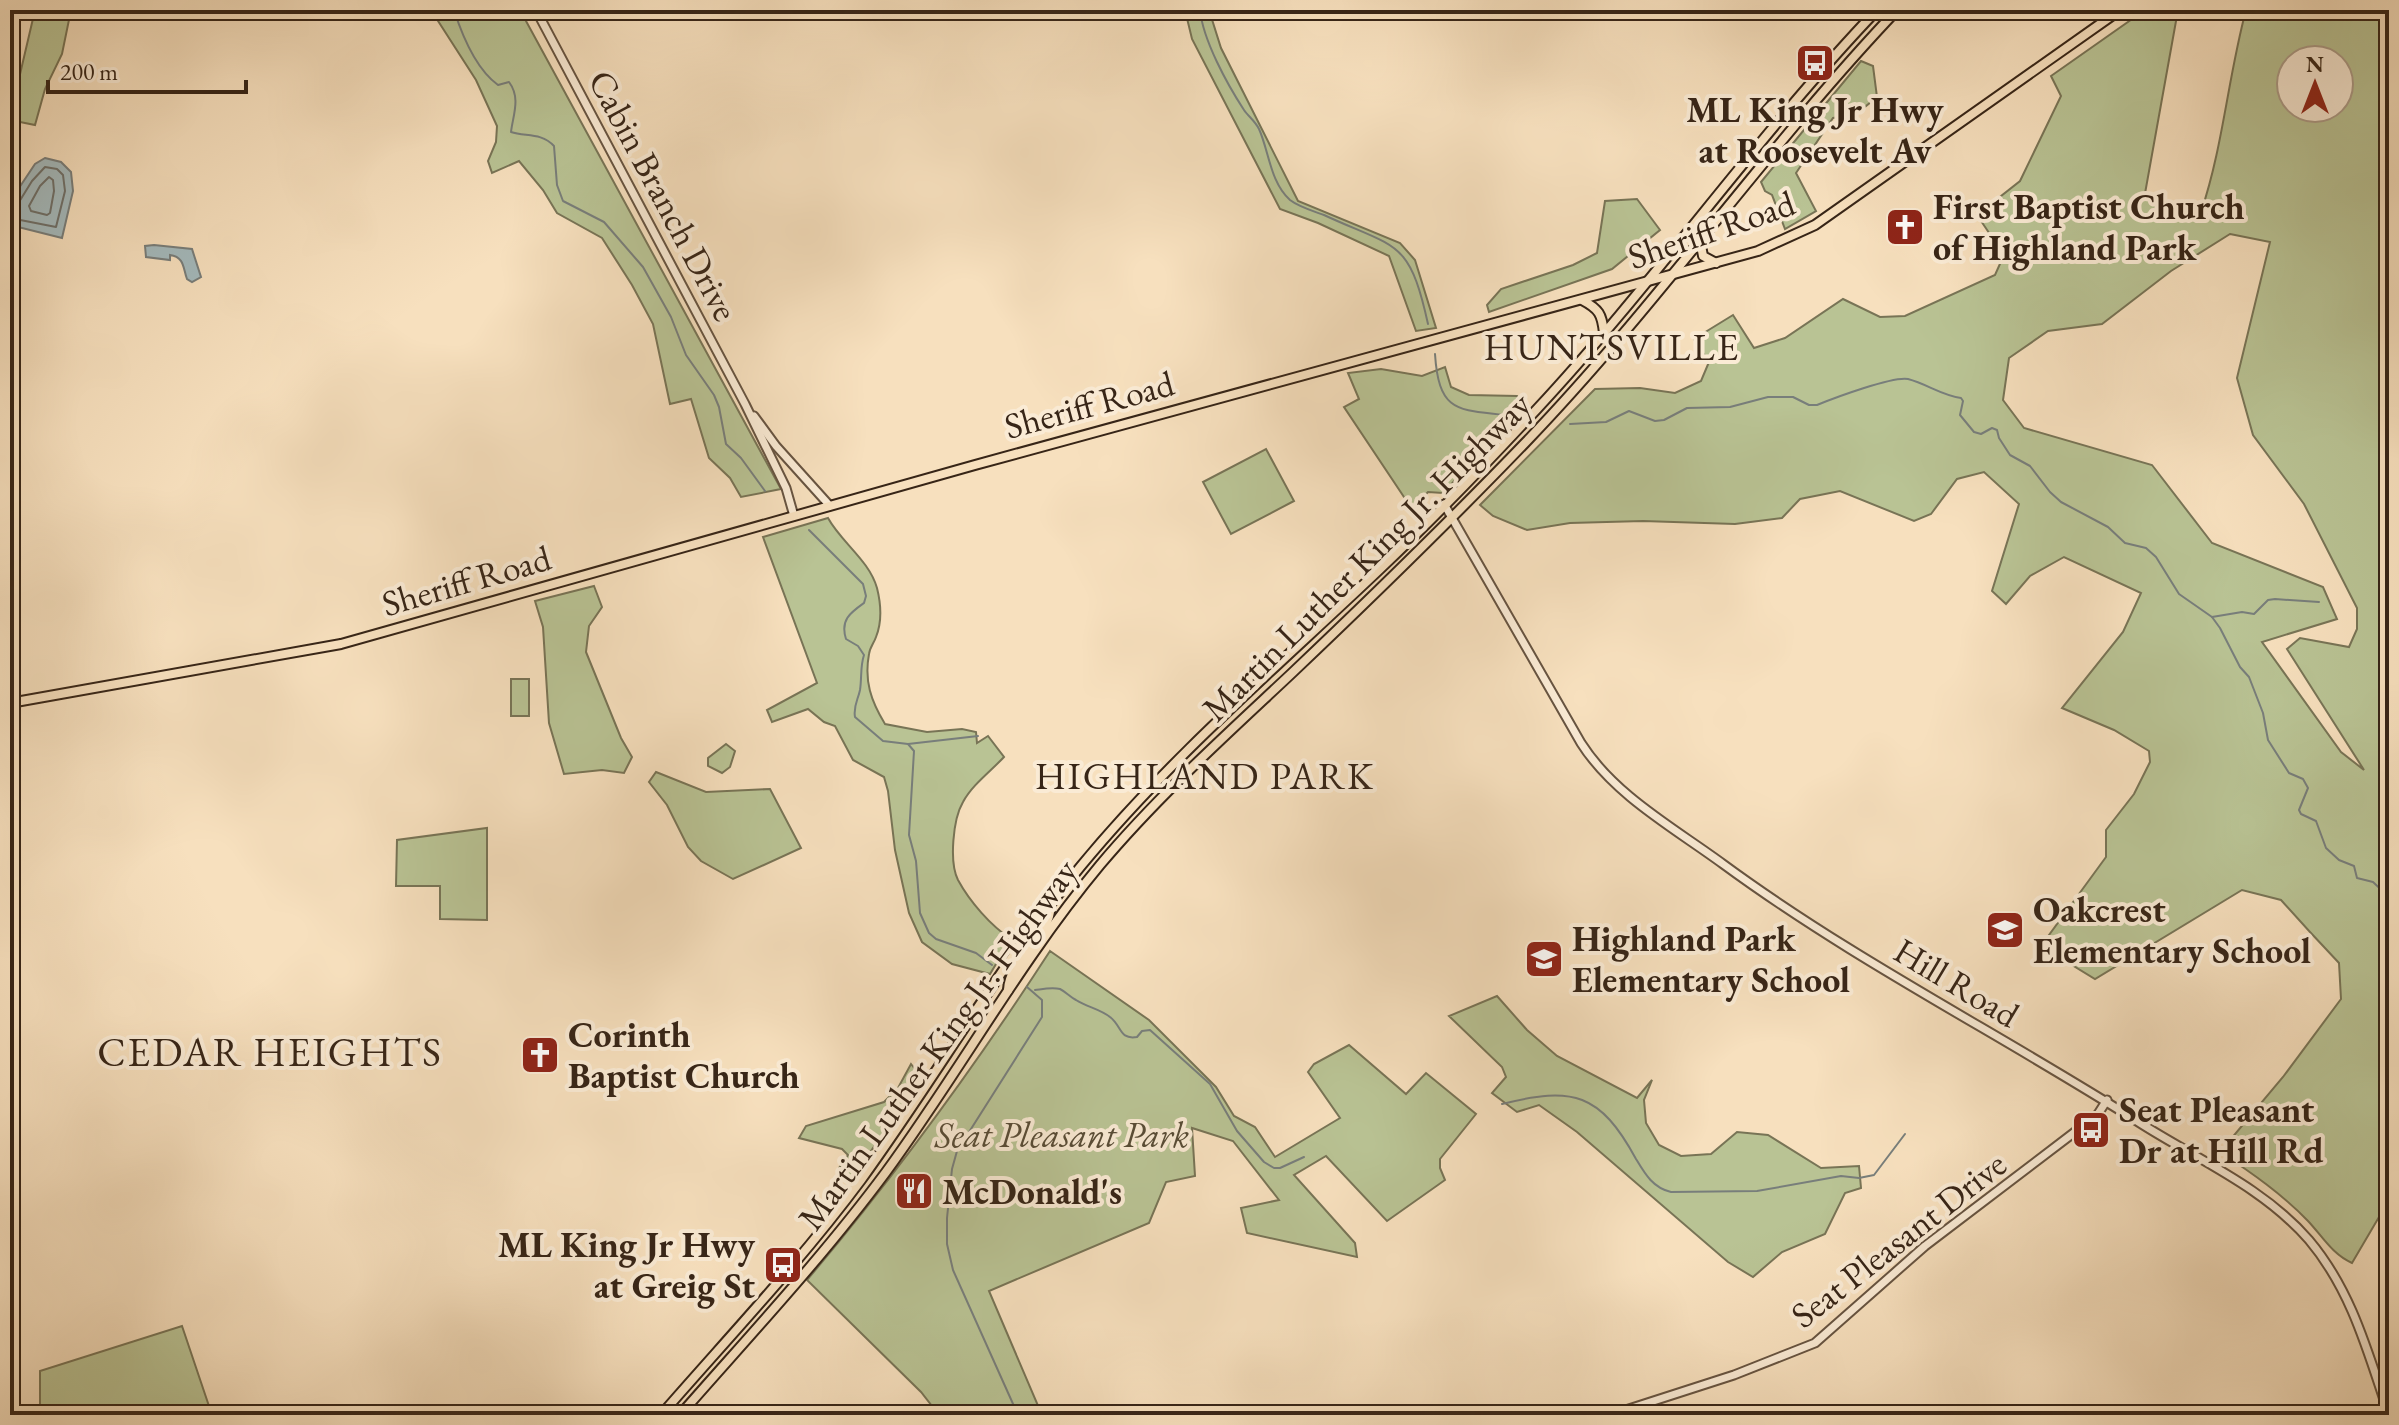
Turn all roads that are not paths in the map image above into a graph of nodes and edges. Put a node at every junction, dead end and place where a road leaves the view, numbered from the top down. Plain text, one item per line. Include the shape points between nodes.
1 (536, 10) edge
2 (1877, 10) edge
3 (1897, 10) edge
4 (2120, 10) edge
5 (1700, 240) junction
6 (1717, 263) junction
7 (1669, 276) junction
8 (1648, 282) junction
9 (1581, 300) junction
10 (1604, 333) junction
11 (745, 404) junction
12 (1444, 504) junction
13 (830, 506) junction
14 (794, 516) junction
15 (1452, 519) junction
16 (10, 703) edge
17 (1101, 842) junction
18 (1050, 904) junction
19 (1063, 912) junction
20 (1008, 992) junction
21 (2107, 1100) junction
22 (661, 1415) edge
23 (680, 1415) edge
24 (1610, 1415) edge
25 (2389, 1415) edge

1 - 11 street, Cabin Branch Drive
2 - 8 main road, Martin Luther King Jr. Highway
3 - 5 main road, Martin Luther King Jr. Highway via 1824,89
4 - 6 main road, Sheriff Road via 1815,225 1772,246
5 - 6 main road via 1703,256
5 - 7 main road, Martin Luther King Jr. Highway
6 - 7 main road, Sheriff Road
7 - 8 main road, Sheriff Road
7 - 15 main road, Martin Luther King Jr. Highway via 1597,363
8 - 9 main road, Sheriff Road
8 - 10 main road, Martin Luther King Jr. Highway
9 - 10 main road via 1603,316
9 - 13 main road, Sheriff Road
10 - 12 main road, Martin Luther King Jr. Highway
11 - 13 street, Cabin Branch Drive
11 - 14 street, Cabin Branch Drive
12 - 15 street, Hill Road
12 - 17 main road, Martin Luther King Jr. Highway via 1174,763
13 - 14 main road, Sheriff Road
14 - 16 main road, Sheriff Road via 341,644
15 - 19 main road, Martin Luther King Jr. Highway via 1171,788
15 - 21 street, Hill Road via 1581,743 1615,783 1792,912
17 - 18 main road, Martin Luther King Jr. Highway
17 - 19 main road via 1059,902
18 - 20 main road via 1049,917 1013,972
18 - 22 main road, Martin Luther King Jr. Highway via 839,1209
19 - 20 main road, Martin Luther King Jr. Highway
20 - 23 main road, Martin Luther King Jr. Highway via 855,1212
21 - 24 street, Seat Pleasant Drive via 2098,1114 1925,1246 1815,1343
21 - 25 street, Hill Road via 2259,1195 2303,1234 2345,1292

